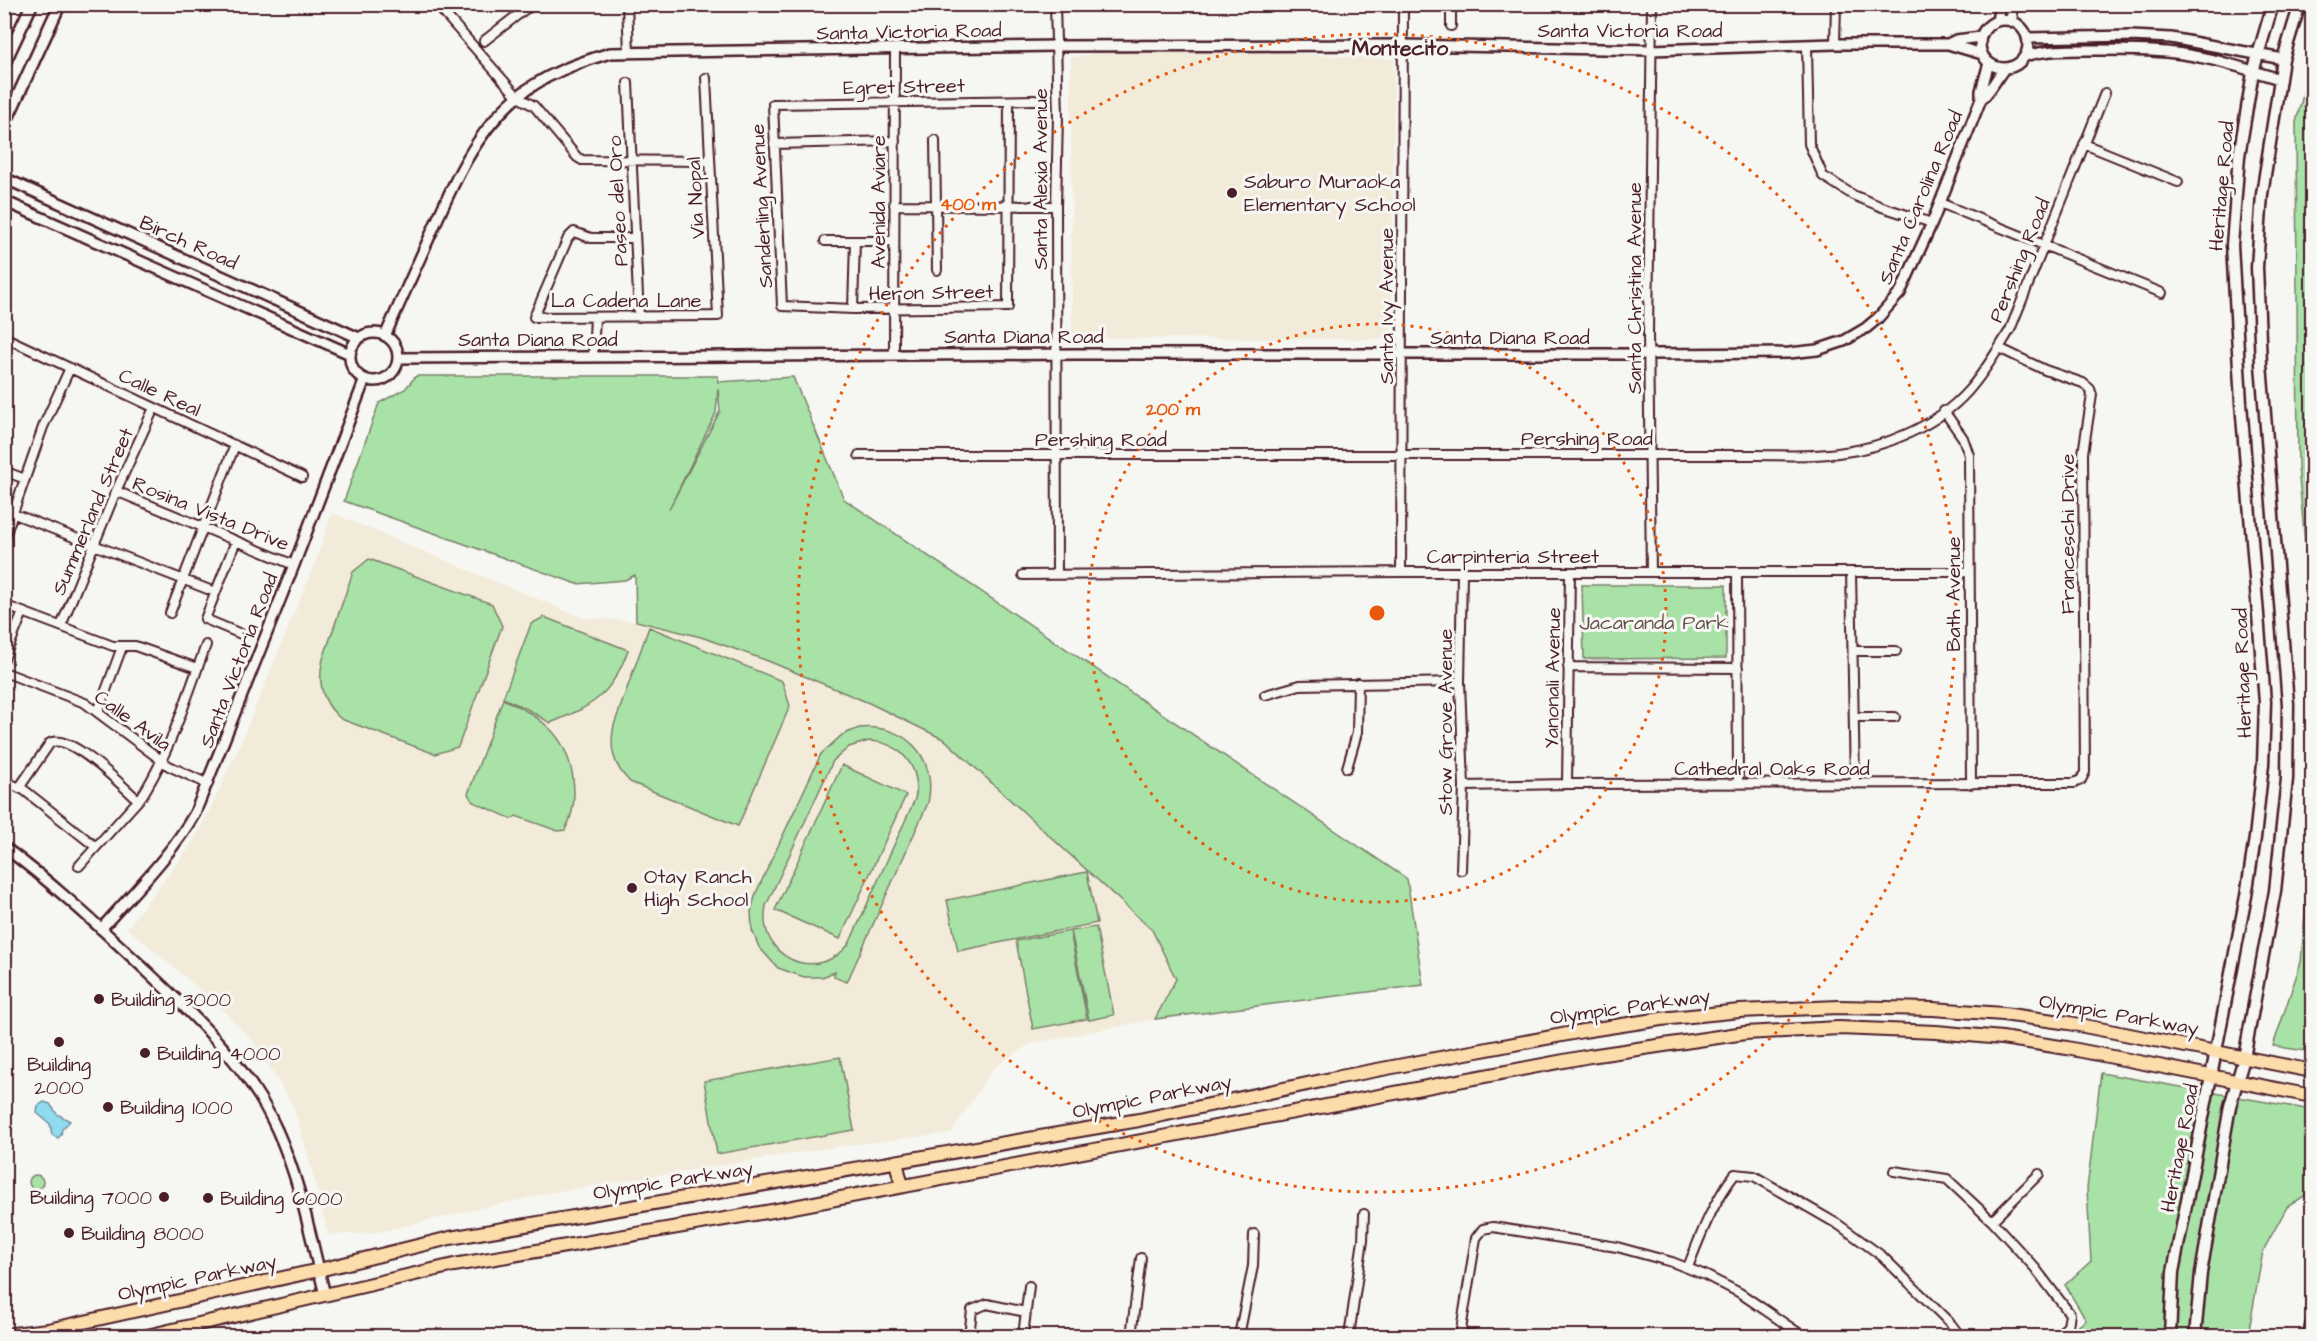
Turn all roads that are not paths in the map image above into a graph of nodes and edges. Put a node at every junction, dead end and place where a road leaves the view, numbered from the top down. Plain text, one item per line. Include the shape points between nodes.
1 (32, 4) edge
2 (60, 4) edge
3 (436, 4) edge
4 (536, 4) edge
5 (627, 4) edge
6 (1055, 4) edge
7 (1403, 4) edge
8 (1451, 4) edge
9 (1652, 4) edge
10 (1836, 4) edge
11 (2000, 4) edge
12 (2010, 4) edge
13 (2273, 4) edge
14 (2300, 4) edge
15 (522, 7) edge
16 (1997, 21) junction
17 (2013, 22) junction
18 (1451, 26) dead end
19 (1981, 37) junction
20 (2027, 38) junction
21 (484, 41) dead end
22 (1835, 44) junction
23 (1948, 44) junction
24 (1403, 45) junction
25 (1808, 45) junction
26 (1055, 46) junction
27 (895, 50) junction
28 (1651, 50) junction
29 (629, 52) junction
30 (2257, 53) junction
31 (1982, 54) junction
32 (2025, 56) junction
33 (2283, 59) junction
34 (1989, 63) junction
35 (4, 64) edge
36 (2004, 69) junction
37 (2253, 72) junction
38 (706, 78) dead end
39 (2280, 78) junction
40 (628, 83) dead end
41 (2105, 93) dead end
42 (518, 97) junction
43 (1981, 99) junction
44 (1035, 100) dead end
45 (1009, 101) junction
46 (895, 102) junction
47 (773, 104) joint
48 (4, 126) edge
49 (935, 140) dead end
50 (895, 141) junction
51 (774, 144) junction
52 (2084, 144) junction
53 (632, 159) junction
54 (710, 161) junction
55 (4, 178) edge
56 (2178, 182) dead end
57 (4, 201) edge
58 (1940, 203) junction
59 (894, 205) junction
60 (936, 205) junction
61 (1008, 206) junction
62 (1056, 206) junction
63 (1932, 223) junction
64 (635, 238) junction
65 (825, 241) dead end
66 (855, 241) junction
67 (894, 241) junction
68 (2043, 246) junction
69 (937, 270) dead end
70 (218, 274) junction
71 (210, 292) junction
72 (2162, 293) dead end
73 (782, 306) joint
74 (853, 309) junction
75 (894, 309) junction
76 (718, 316) joint
77 (595, 317) junction
78 (639, 317) junction
79 (385, 336) junction
80 (4, 337) edge
81 (359, 338) junction
82 (1999, 348) junction
83 (350, 354) junction
84 (1056, 354) junction
85 (1650, 354) junction
86 (894, 355) junction
87 (1402, 355) junction
88 (593, 357) junction
89 (398, 358) junction
90 (70, 368) junction
91 (365, 379) junction
92 (154, 408) junction
93 (1944, 411) junction
94 (235, 445) junction
95 (1651, 454) junction
96 (860, 455) dead end
97 (1056, 455) junction
98 (1402, 455) junction
99 (4, 471) edge
100 (302, 477) dead end
101 (25, 479) junction
102 (116, 491) junction
103 (4, 510) edge
104 (14, 514) junction
105 (203, 527) junction
106 (4, 539) edge
107 (236, 541) junction
108 (94, 546) junction
109 (294, 565) junction
110 (1401, 572) junction
111 (1651, 572) junction
112 (1737, 572) junction
113 (1851, 572) junction
114 (1969, 572) junction
115 (1462, 573) junction
116 (1570, 573) junction
117 (1057, 574) junction
118 (1023, 575) dead end
119 (183, 580) junction
120 (215, 592) junction
121 (4, 605) edge
122 (23, 612) junction
123 (170, 612) dead end
124 (61, 626) junction
125 (241, 633) dead end
126 (206, 645) dead end
127 (122, 647) junction
128 (1853, 651) junction
129 (1896, 651) dead end
130 (4, 659) edge
131 (1568, 667) junction
132 (197, 668) junction
133 (1738, 668) junction
134 (4, 672) edge
135 (1460, 682) junction
136 (1358, 683) junction
137 (1266, 695) dead end
138 (98, 712) junction
139 (1854, 717) junction
140 (1895, 717) dead end
141 (161, 761) junction
142 (1347, 768) dead end
143 (2081, 780) joint
144 (4, 781) edge
145 (208, 784) junction
146 (1567, 784) junction
147 (1738, 784) junction
148 (1855, 784) junction
149 (1971, 784) junction
150 (1464, 786) junction
151 (19, 788) junction
152 (138, 800) junction
153 (4, 847) edge
154 (96, 847) junction
155 (79, 866) dead end
156 (1461, 870) dead end
157 (101, 929) junction
158 (2215, 1052) junction
159 (2244, 1058) junction
160 (2313, 1071) edge
161 (2211, 1076) junction
162 (2236, 1082) junction
163 (2313, 1096) edge
164 (896, 1162) junction
165 (1894, 1171) dead end
166 (2039, 1174) dead end
167 (902, 1186) junction
168 (1364, 1214) dead end
169 (1992, 1221) junction
170 (1254, 1234) dead end
171 (1142, 1258) dead end
172 (1688, 1267) junction
173 (319, 1270) junction
174 (1029, 1286) dead end
175 (325, 1295) junction
176 (1026, 1312) junction
177 (2313, 1317) edge
178 (4, 1335) edge
179 (1461, 1335) edge
180 (147, 1336) edge
181 (969, 1336) edge
182 (1023, 1336) edge
183 (1131, 1336) edge
184 (1239, 1336) edge
185 (1349, 1336) edge
186 (1476, 1336) edge
187 (1803, 1336) edge
188 (1960, 1336) edge
189 (2056, 1336) edge
190 (2170, 1336) edge
191 (2195, 1336) edge
192 (2307, 1336) edge

1 - 35 main road
2 - 48 main road
3 - 42 street
4 - 15 street
5 - 29 street
6 - 26 street, Santa Alexia Avenue
7 - 24 street, Santa Ivy Avenue
8 - 18 street
9 - 28 street, Santa Christina Avenue
10 - 22 street
11 - 16 street
12 - 17 street
13 - 30 main road, Heritage Road
14 - 33 main road
15 - 21 street
16 - 17 street
16 - 19 street
17 - 20 street
19 - 23 street, Santa Victoria Road
19 - 31 street
20 - 30 street via 2131,36
20 - 32 street
22 - 23 street, Santa Victoria Road
22 - 25 street, Santa Victoria Road
23 - 31 street, Santa Victoria Road
24 - 26 street, Santa Victoria Road
24 - 28 street, Santa Victoria Road
24 - 87 street, Santa Ivy Avenue
25 - 28 street, Santa Victoria Road
25 - 63 street via 1809,144 1823,176 1853,195
26 - 27 street, Santa Victoria Road
26 - 62 street, Santa Alexia Avenue
27 - 29 street, Santa Victoria Road
27 - 46 street, Avenida Aviare
28 - 85 street, Santa Christina Avenue
29 - 42 street, Santa Victoria Road via 578,62
30 - 33 street
30 - 37 main road, Heritage Road
31 - 34 street
32 - 36 street
32 - 37 street via 2044,51 2147,51 2204,57
33 - 39 main road
34 - 36 street
34 - 43 street, Santa Carolina Road
36 - 43 street, Santa Carolina Road
37 - 39 street
37 - 158 main road, Heritage Road via 2239,156 2232,245 2265,702 2251,869
38 - 54 street, Via Nopal
39 - 159 main road via 2262,194 2257,267 2288,704 2287,779 2275,891
40 - 53 street, Paseo del Oro
41 - 52 street, Pershing Road
42 - 53 street via 534,106 582,159
42 - 79 street, Santa Victoria Road via 494,120 466,159
43 - 58 street, Santa Carolina Road
44 - 45 street, Egret Street
45 - 46 street, Egret Street
45 - 61 street
46 - 47 street, Egret Street
46 - 50 street, Avenida Aviare
47 - 51 street, Sanderling Avenue
49 - 60 street
50 - 51 street
50 - 59 street, Avenida Aviare
51 - 73 street, Sanderling Avenue
52 - 56 street
52 - 68 street, Pershing Road
53 - 54 street
53 - 64 street, Paseo del Oro
54 - 76 street, Via Nopal
55 - 70 street, Birch Road
57 - 71 street, Birch Road
58 - 63 street, Santa Carolina Road
58 - 68 street
59 - 60 street
59 - 67 street, Avenida Aviare
60 - 61 street
60 - 69 street
61 - 62 street
61 - 75 street, Heron Street via 1008,307
62 - 84 street, Santa Alexia Avenue
63 - 85 street, Santa Carolina Road via 1900,293 1878,318 1844,341 1796,352
64 - 77 street, La Cadena Lane via 591,238 574,232 534,317
64 - 78 street, Paseo del Oro
65 - 66 street
66 - 67 street
66 - 74 street
67 - 75 street, Avenida Aviare
68 - 72 street
68 - 82 street, Pershing Road
70 - 71 street
70 - 81 street, Birch Road
71 - 83 street, Birch Road
73 - 74 street, Heron Street
74 - 75 street, Heron Street
75 - 86 street, Avenida Aviare
76 - 78 street, La Cadena Lane
77 - 78 street, La Cadena Lane
77 - 88 street
79 - 81 street via 372,333
79 - 89 street via 395,345
80 - 90 street, Calle Real
81 - 83 street
82 - 93 street, Pershing Road via 1966,393
82 - 143 street, Franceschi Drive via 2083,383 2092,395 2083,453 2085,772
83 - 91 street via 354,369
84 - 86 street, Santa Diana Road
84 - 87 street, Santa Diana Road
84 - 97 street
85 - 87 street, Santa Diana Road
85 - 95 street, Santa Christina Avenue
86 - 88 street, Santa Diana Road
87 - 98 street, Santa Ivy Avenue
88 - 89 street, Santa Diana Road
89 - 91 street via 387,377
90 - 92 street, Calle Real
90 - 101 street
91 - 109 street, Santa Victoria Road
92 - 94 street, Calle Real
92 - 102 street, Summerland Street
93 - 95 street, Pershing Road via 1897,438 1837,454
93 - 114 street, Bath Avenue via 1963,438 1969,455
94 - 100 street, Calle Real
94 - 105 street
95 - 98 street, Pershing Road
95 - 111 street, Santa Christina Avenue
96 - 97 street, Pershing Road
97 - 98 street, Pershing Road
97 - 117 street
98 - 110 street, Santa Ivy Avenue
99 - 101 street
101 - 104 street
102 - 105 street, Rosina Vista Drive
102 - 108 street, Summerland Street
103 - 104 street
104 - 106 street
104 - 108 street
105 - 107 street, Rosina Vista Drive
105 - 119 street
107 - 109 street, Rosina Vista Drive
107 - 120 street
108 - 119 street
108 - 124 street, Summerland Street
109 - 145 street, Santa Victoria Road
110 - 115 street, Carpinteria Street
110 - 117 street, Carpinteria Street
111 - 112 street, Carpinteria Street
111 - 116 street, Carpinteria Street
112 - 113 street, Carpinteria Street
112 - 133 street
113 - 114 street, Carpinteria Street
113 - 128 street
114 - 149 street, Bath Avenue
115 - 116 street, Carpinteria Street
115 - 135 street, Stow Grove Avenue
116 - 131 street, Yanonali Avenue
117 - 118 street, Carpinteria Street
119 - 120 street
119 - 123 street
120 - 125 street via 205,619
121 - 122 street
122 - 124 street
122 - 130 street
124 - 127 street
126 - 132 street
127 - 132 street via 155,651
127 - 138 street
128 - 129 street
128 - 139 street
131 - 133 street
131 - 146 street, Yanonali Avenue
132 - 141 street
133 - 147 street
134 - 138 street, Calle Avila via 85,703
135 - 136 street
135 - 150 street, Stow Grove Avenue
136 - 137 street via 1300,685
136 - 142 street via 1357,733
138 - 141 street, Calle Avila
139 - 140 street
139 - 148 street
141 - 145 street, Calle Avila
141 - 152 street
143 - 149 street, Cathedral Oaks Road
144 - 151 street
145 - 157 street, Santa Victoria Road via 183,834
146 - 147 street, Cathedral Oaks Road
146 - 150 street, Cathedral Oaks Road
147 - 148 street, Cathedral Oaks Road
148 - 149 street, Cathedral Oaks Road
150 - 156 street, Stow Grove Avenue
151 - 152 street via 50,743 63,741 92,759
151 - 154 street
152 - 154 street
153 - 157 street
154 - 155 street
157 - 173 street via 228,1051 261,1101 277,1129 296,1179
158 - 159 main road, Olympic Parkway
158 - 161 main road, Heritage Road
158 - 164 main road, Olympic Parkway via 2003,1014 1839,1007 1740,1011 1583,1031 1139,1120
159 - 160 main road, Olympic Parkway
159 - 162 main road
161 - 162 main road
161 - 167 main road via 2067,1048 1936,1032 1839,1028 1745,1033 1578,1058
161 - 190 main road, Heritage Road via 2173,1272
162 - 163 main road
162 - 191 main road via 2210,1216
164 - 167 main road
164 - 173 main road, Olympic Parkway via 450,1238
165 - 169 street via 1947,1179
166 - 169 street
167 - 175 main road via 454,1265
168 - 185 street
169 - 189 street via 2070,1314 2067,1326
170 - 184 street via 1253,1266
171 - 183 street
172 - 179 street via 1617,1247 1506,1228 1483,1229 1476,1238
172 - 187 street via 1753,1301
172 - 188 street via 1719,1194 1735,1174 1754,1176 1839,1225 1882,1256
173 - 175 street
173 - 178 main road, Olympic Parkway via 48,1330
174 - 176 street
175 - 180 main road
176 - 181 street via 987,1304 972,1310
176 - 182 street
177 - 192 street
179 - 186 street

